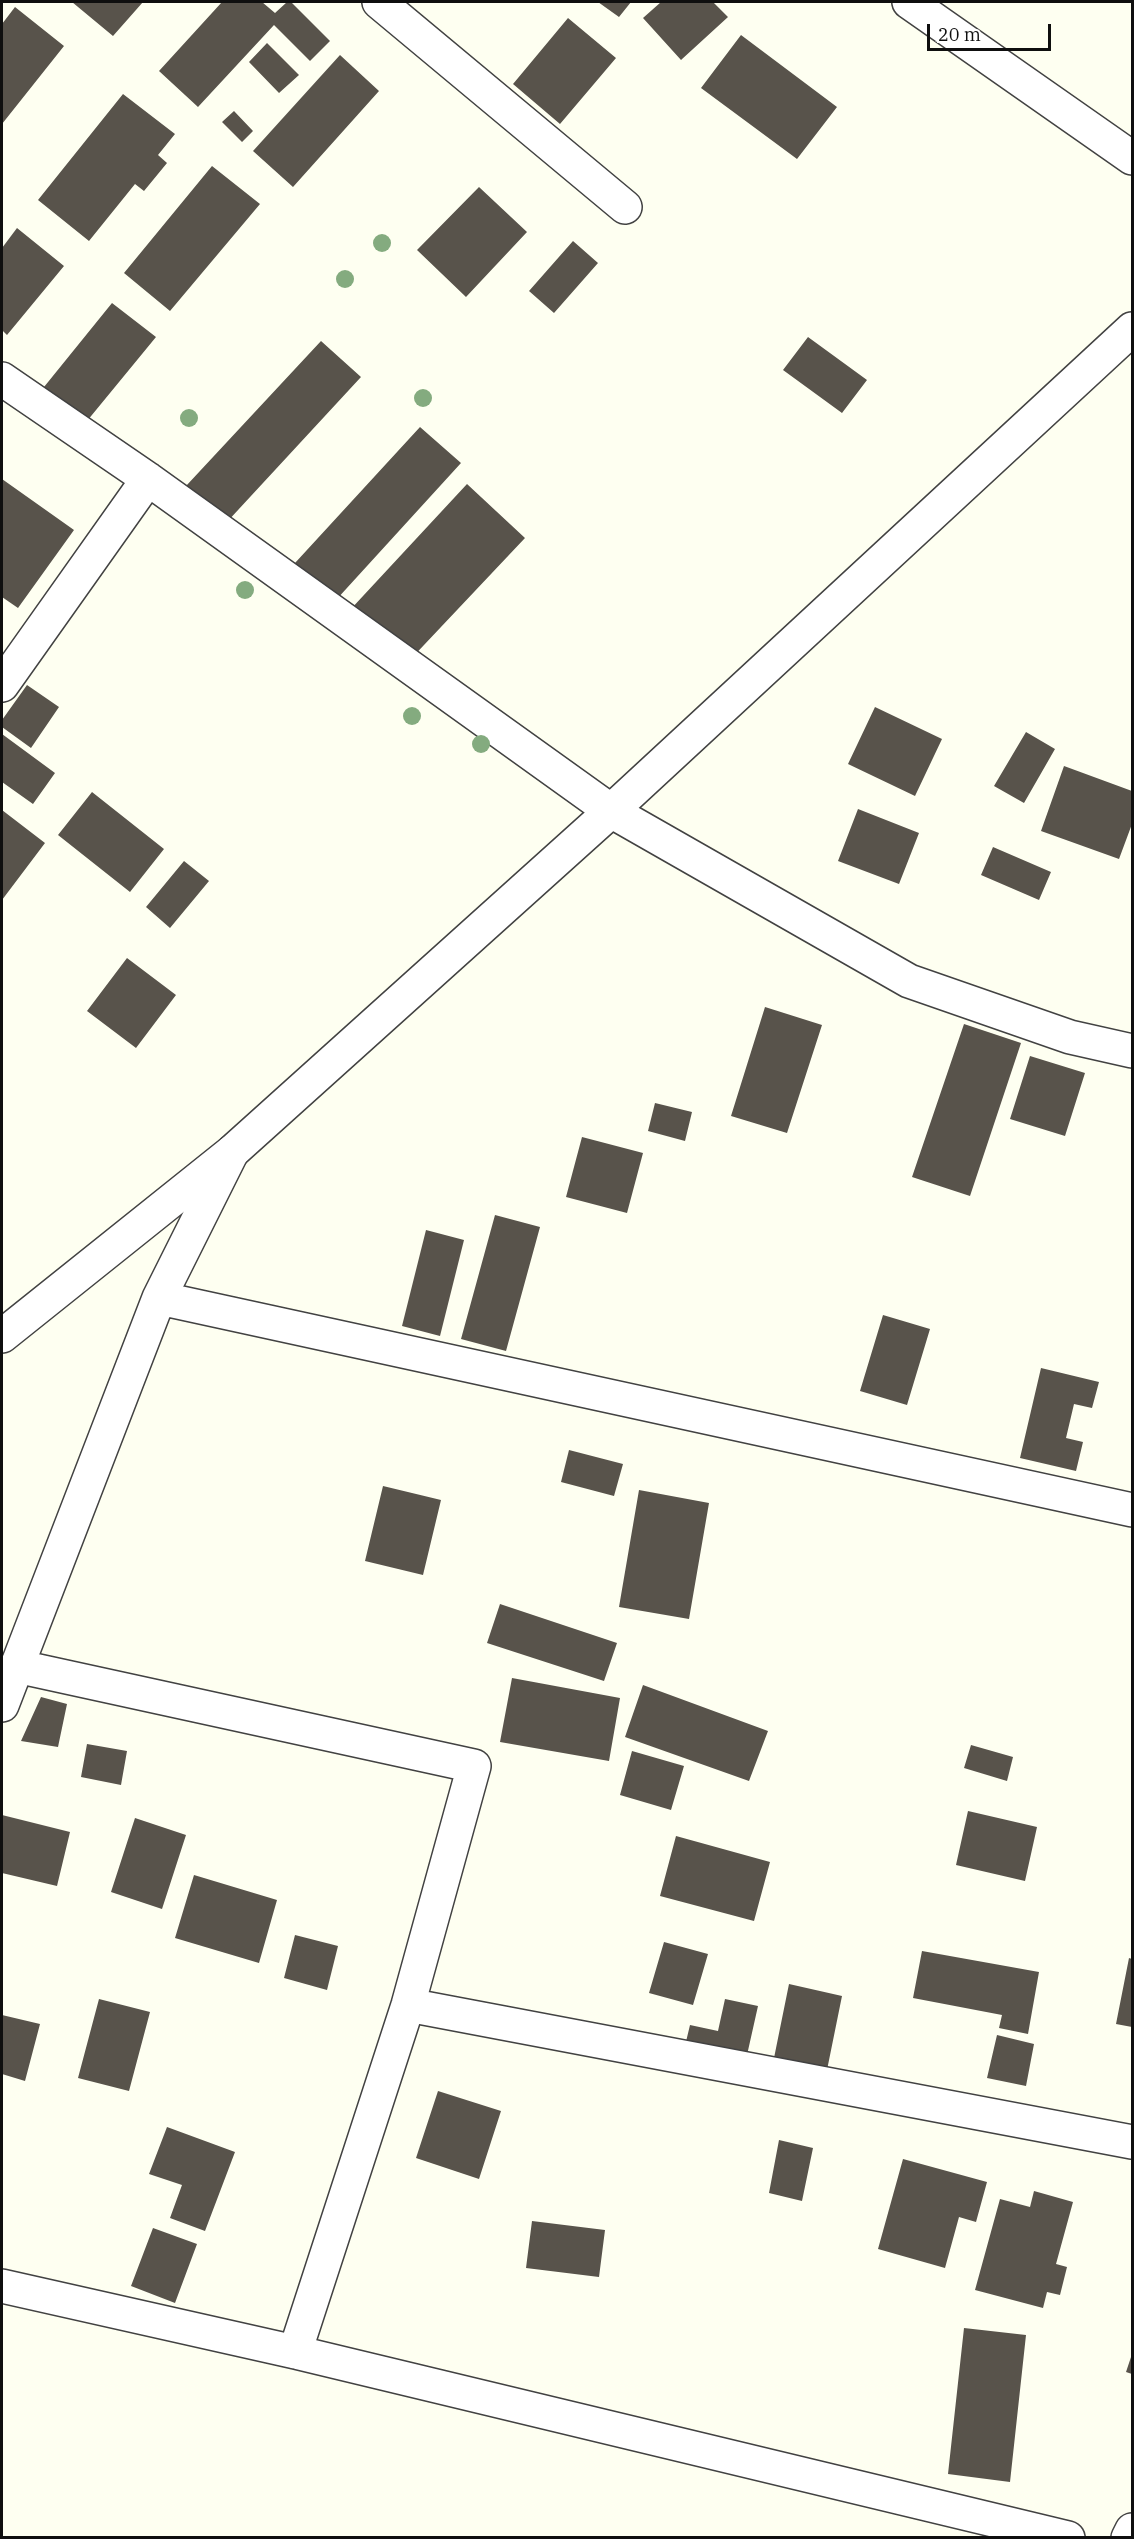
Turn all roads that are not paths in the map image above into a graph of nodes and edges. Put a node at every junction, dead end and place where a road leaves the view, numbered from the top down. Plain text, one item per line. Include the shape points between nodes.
1 (379, 2) edge
2 (909, 2) edge
3 (1132, 158) edge
4 (625, 207) dead end
5 (1132, 329) edge
6 (2, 379) edge
7 (148, 478) junction
8 (2, 685) edge
9 (611, 811) junction
10 (1132, 1051) edge
11 (232, 1152) junction
12 (159, 1298) junction
13 (2, 1336) edge
14 (1132, 1510) edge
15 (16, 1666) junction
16 (2, 1705) edge
17 (408, 2005) junction
18 (1132, 2142) edge
19 (2, 2286) edge
20 (295, 2352) junction
21 (1132, 2530) edge
22 (1068, 2538) edge
23 (1128, 2538) edge

1 - 4 street
2 - 3 street
5 - 9 street
6 - 7 street
7 - 8 street
7 - 9 street
9 - 10 street via 909,981 1070,1037
9 - 11 street
11 - 12 street
11 - 13 street
12 - 14 street
12 - 15 street
15 - 16 street
15 - 17 street via 474,1766
17 - 18 street
17 - 20 street
19 - 20 street
20 - 22 street
21 - 23 street

